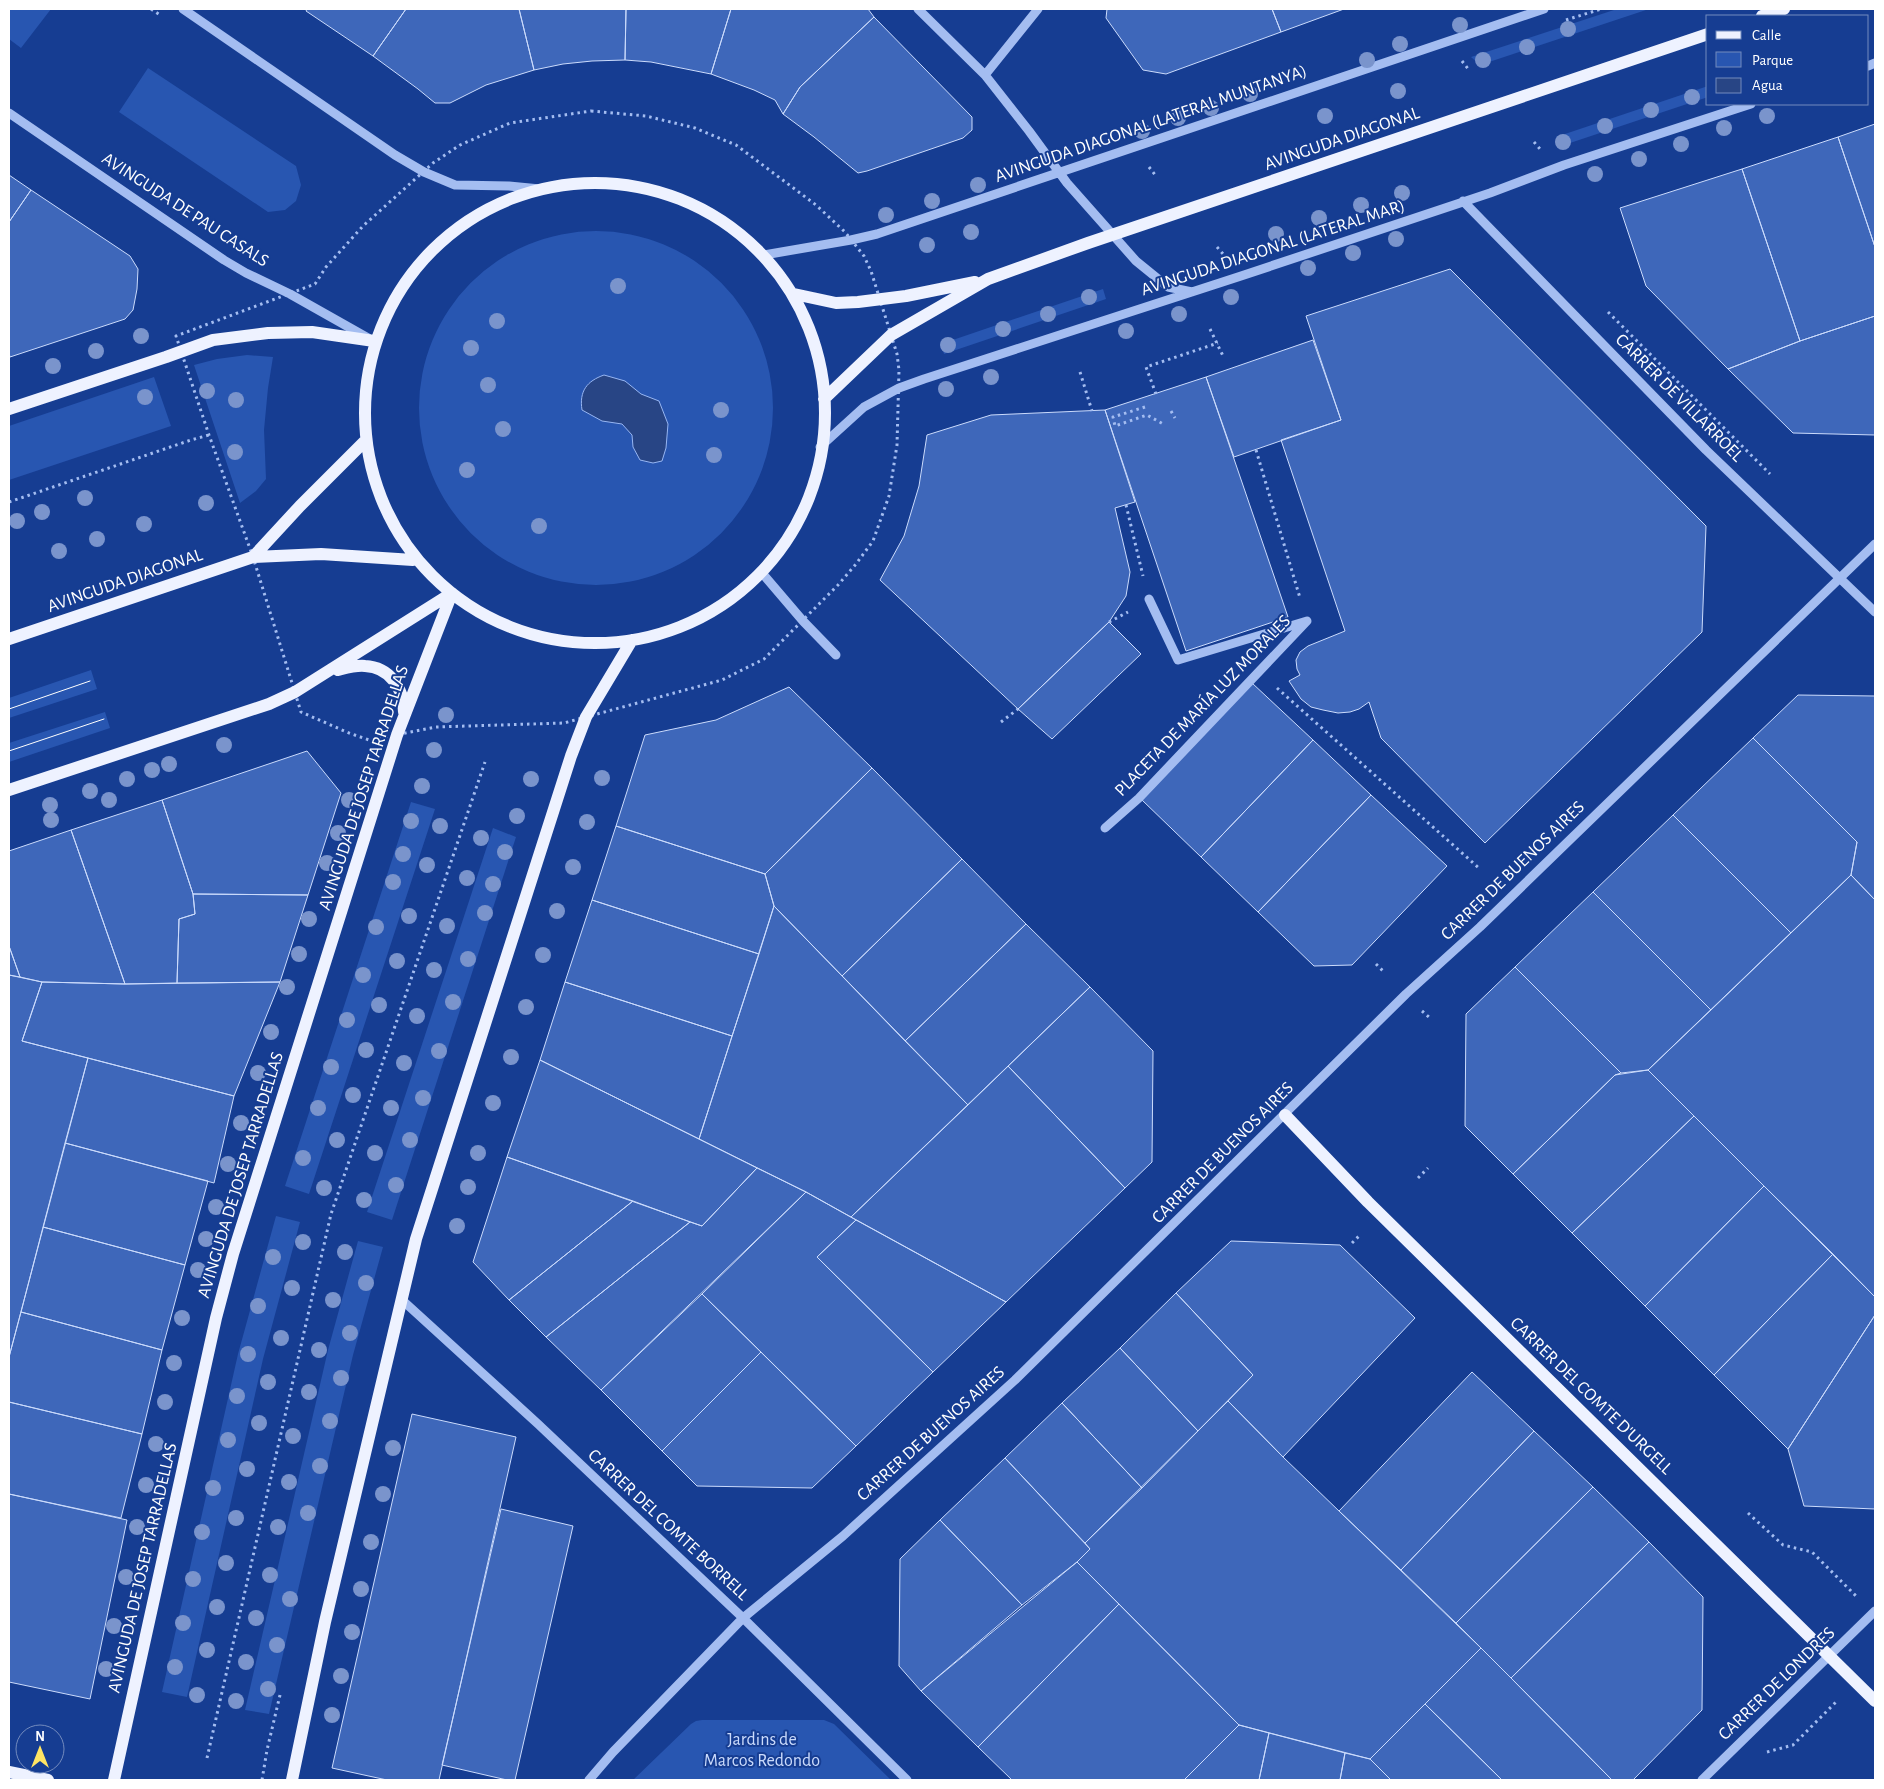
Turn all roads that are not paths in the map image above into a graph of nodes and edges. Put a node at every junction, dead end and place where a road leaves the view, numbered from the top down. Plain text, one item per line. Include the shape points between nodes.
1 (183, 9) edge
2 (918, 9) edge
3 (1038, 9) edge
4 (1544, 9) edge
5 (1784, 9) edge
6 (1765, 15) edge
7 (1706, 35) edge
8 (985, 75) junction
9 (1748, 105) edge
10 (9, 113) edge
11 (1059, 173) junction
12 (540, 189) junction
13 (1463, 201) junction
14 (1112, 234) junction
15 (764, 255) junction
16 (988, 279) junction
17 (1192, 292) junction
18 (794, 294) junction
19 (374, 341) junction
20 (824, 398) junction
21 (9, 409) edge
22 (364, 442) junction
23 (820, 447) junction
24 (1875, 544) edge
25 (254, 557) junction
26 (413, 560) junction
27 (762, 573) junction
28 (1840, 578) junction
29 (452, 593) junction
30 (1149, 599) road end
31 (1875, 612) edge
32 (9, 639) edge
33 (632, 640) junction
34 (836, 656) dead end
35 (323, 675) junction
36 (402, 722) junction
37 (9, 790) edge
38 (1106, 828) dead end
39 (1285, 1114) junction
40 (401, 1298) junction
41 (1874, 1612) edge
42 (743, 1618) junction
43 (1829, 1655) junction
44 (1875, 1701) edge
45 (9, 1772) edge
46 (48, 1780) edge
47 (114, 1780) edge
48 (292, 1780) edge
49 (589, 1780) edge
50 (907, 1780) edge
51 (1702, 1780) edge

1 - 12 street via 424,172 455,185
2 - 8 street
3 - 8 street
4 - 11 street, AVINGUDA DIAGONAL (LATERAL MUNTANYA)
5 - 6 main road
7 - 14 main road, AVINGUDA DIAGONAL
8 - 11 street
9 - 13 street, AVINGUDA DIAGONAL (LATERAL MAR)
10 - 19 street, AVINGUDA DE PAU CASALS via 224,260
11 - 14 street
11 - 15 street, AVINGUDA DIAGONAL (LATERAL MUNTANYA) via 877,234
12 - 15 main road via 618,183 672,195 722,220
12 - 19 main road via 478,214 441,241 411,274
13 - 17 street, AVINGUDA DIAGONAL (LATERAL MAR)
13 - 28 street, CARRER DE VILLARROEL via 1706,450
14 - 16 main road, AVINGUDA DIAGONAL
14 - 17 street via 1153,277 1168,287
15 - 18 main road
16 - 18 main road, AVINGUDA DIAGONAL via 858,302 836,303
16 - 20 main road, AVINGUDA DIAGONAL via 891,335
17 - 23 street, AVINGUDA DIAGONAL (LATERAL MAR) via 899,388 864,407
18 - 20 main road via 814,340
19 - 21 main road via 312,332 268,333 213,340
19 - 22 main road via 364,410
20 - 23 main road
22 - 25 main road, AVINGUDA DIAGONAL
22 - 26 main road via 380,500
23 - 27 main road via 799,523
24 - 28 street, CARRER DE BUENOS AIRES
25 - 26 main road, AVINGUDA DIAGONAL via 321,554
25 - 32 main road, AVINGUDA DIAGONAL
26 - 29 main road
27 - 33 main road via 712,613 685,626
27 - 34 street
28 - 31 street, CARRER DE VILLARROEL
28 - 39 street, CARRER DE BUENOS AIRES
29 - 33 main road via 514,629 588,642
29 - 35 main road
29 - 36 main road, AVINGUDA DE JOSEP TARRADELLAS
30 - 38 street, PLACETA DE MARÍA LUZ MORALES via 1178,660 1306,621 1139,798
33 - 40 main road via 586,717 572,756 416,1239
35 - 36 main road via 364,666 382,671 398,685 404,704
35 - 37 main road via 269,704
36 - 47 main road, AVINGUDA DE JOSEP TARRADELLAS via 229,1270
39 - 42 street, CARRER DE BUENOS AIRES via 1015,1380 843,1536
39 - 43 main road, CARRER DEL COMTE D'URGELL via 1368,1202
40 - 42 street, CARRER DEL COMTE BORRELL
40 - 48 main road via 325,1622
41 - 43 street, CARRER DE LONDRES
42 - 49 street, CARRER DE BUENOS AIRES
42 - 50 street, CARRER DEL COMTE BORRELL
43 - 44 main road, CARRER DEL COMTE D'URGELL
43 - 51 street, CARRER DE LONDRES
45 - 46 main road

